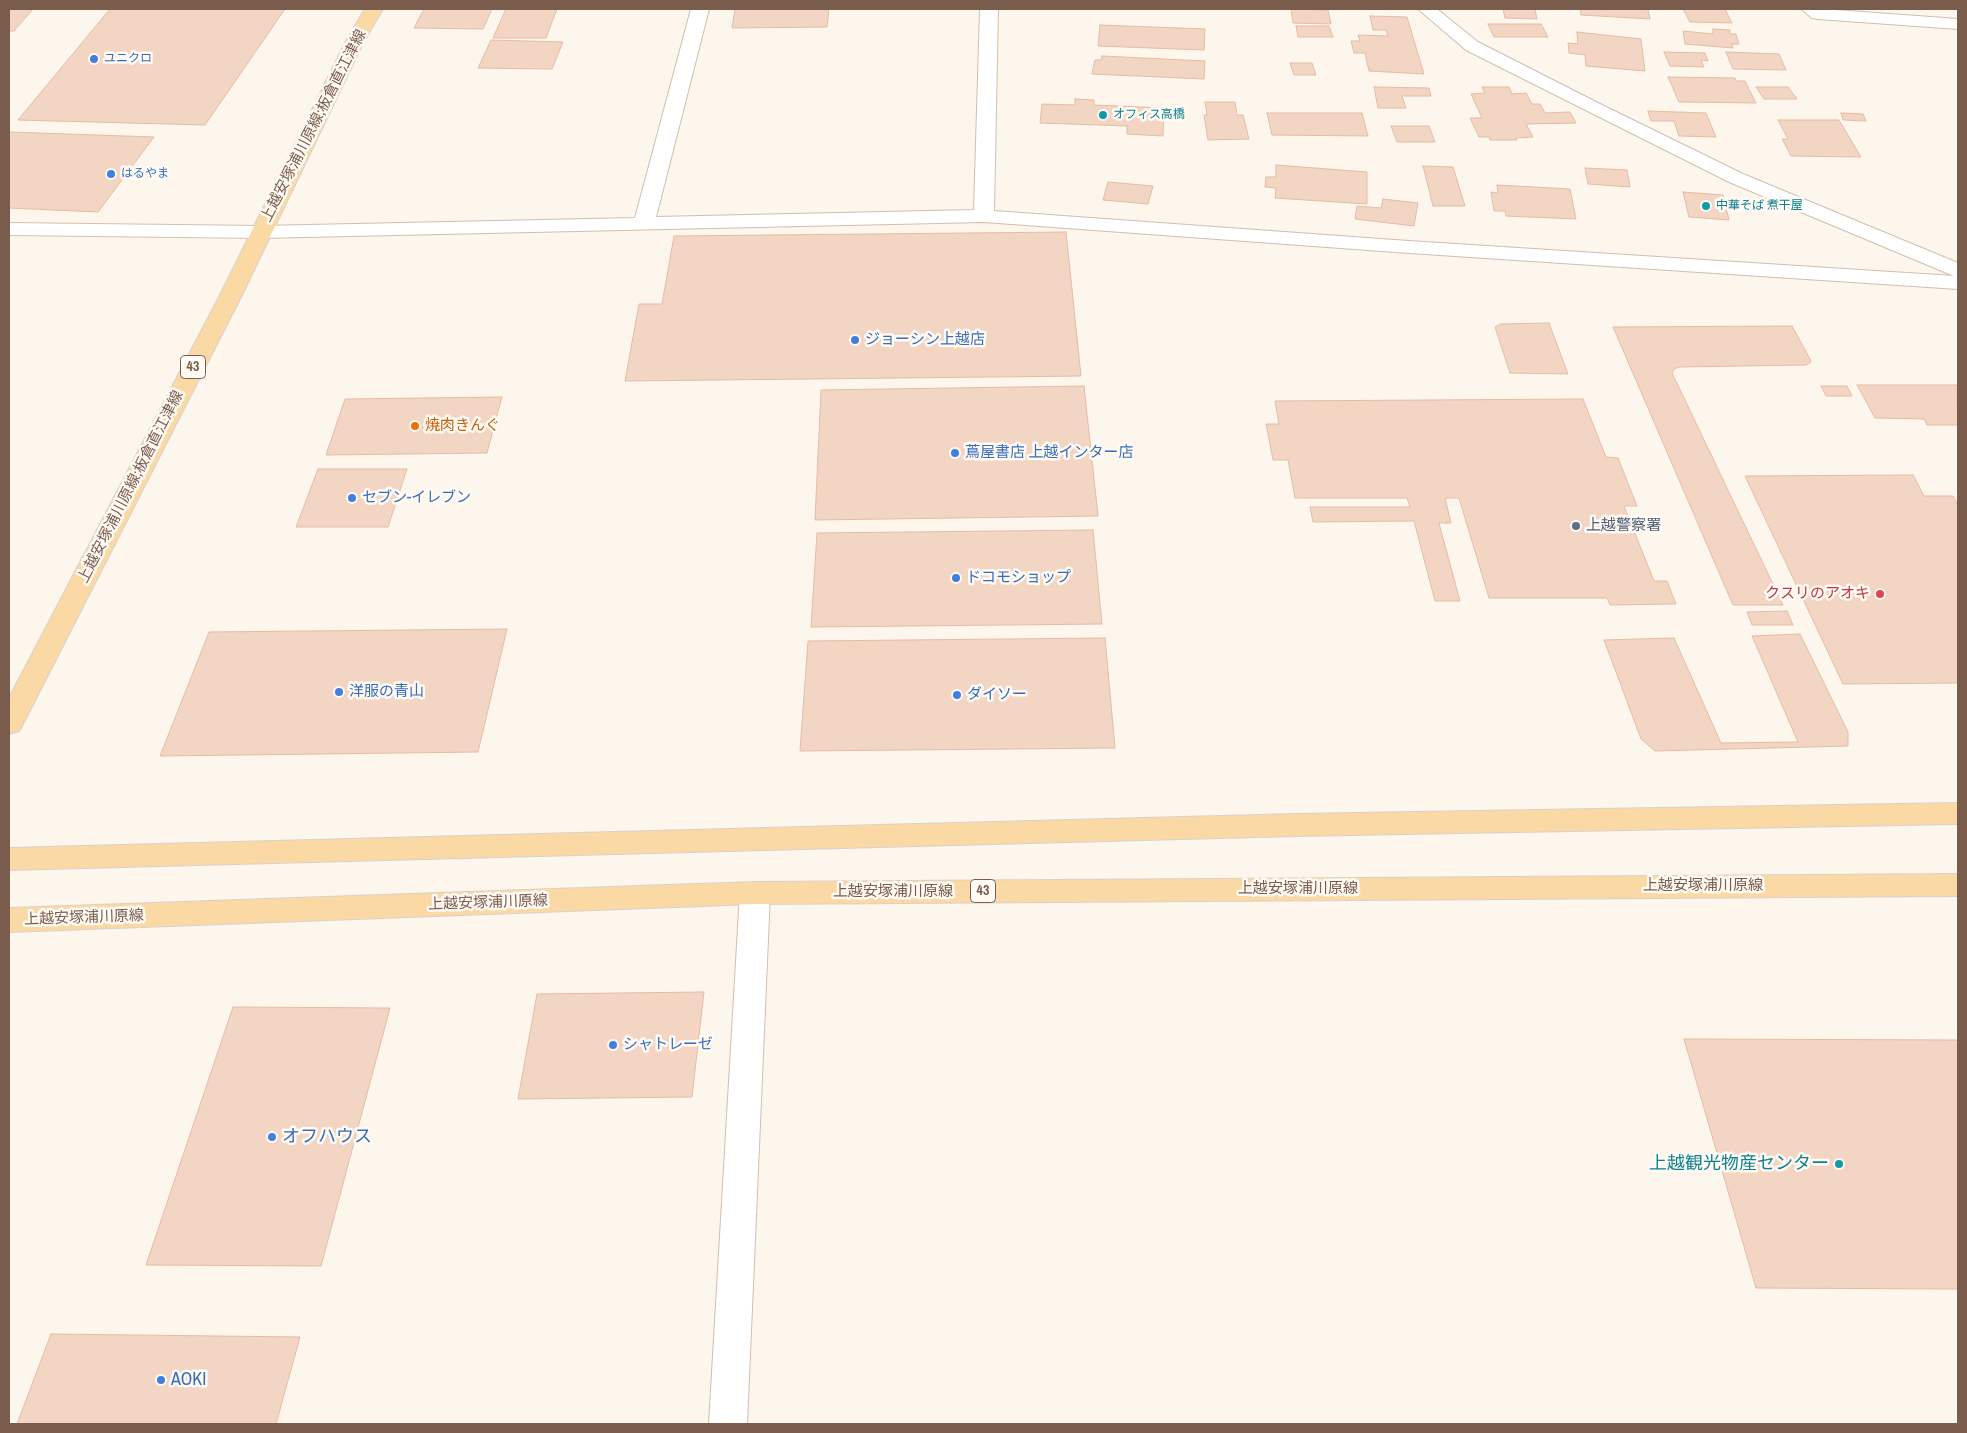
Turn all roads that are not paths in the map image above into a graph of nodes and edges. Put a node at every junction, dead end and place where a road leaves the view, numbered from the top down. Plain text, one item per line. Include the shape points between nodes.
1 (374, 9) edge
2 (700, 9) edge
3 (989, 9) edge
4 (1427, 9) edge
5 (1810, 9) edge
6 (1958, 24) edge
7 (984, 216) junction
8 (644, 224) junction
9 (9, 229) edge
10 (260, 232) junction
11 (1958, 271) edge
12 (1958, 283) edge
13 (9, 724) edge
14 (1958, 814) edge
15 (9, 859) edge
16 (1958, 885) edge
17 (755, 893) junction
18 (9, 920) edge
19 (728, 1424) edge

1 - 10 main road, 上越安塚浦川原線;板倉直江津線 / 43
2 - 8 street
3 - 7 street
4 - 11 street via 1472,46 1591,108 1736,178
5 - 6 street via 1818,14
7 - 8 street
7 - 12 street
8 - 10 street
9 - 10 street
10 - 13 main road, 上越安塚浦川原線;板倉直江津線 / 43 via 230,297
14 - 15 main road via 1306,825
16 - 17 main road, 上越安塚浦川原線 / 43
17 - 18 main road, 上越安塚浦川原線 / 43
17 - 19 street

